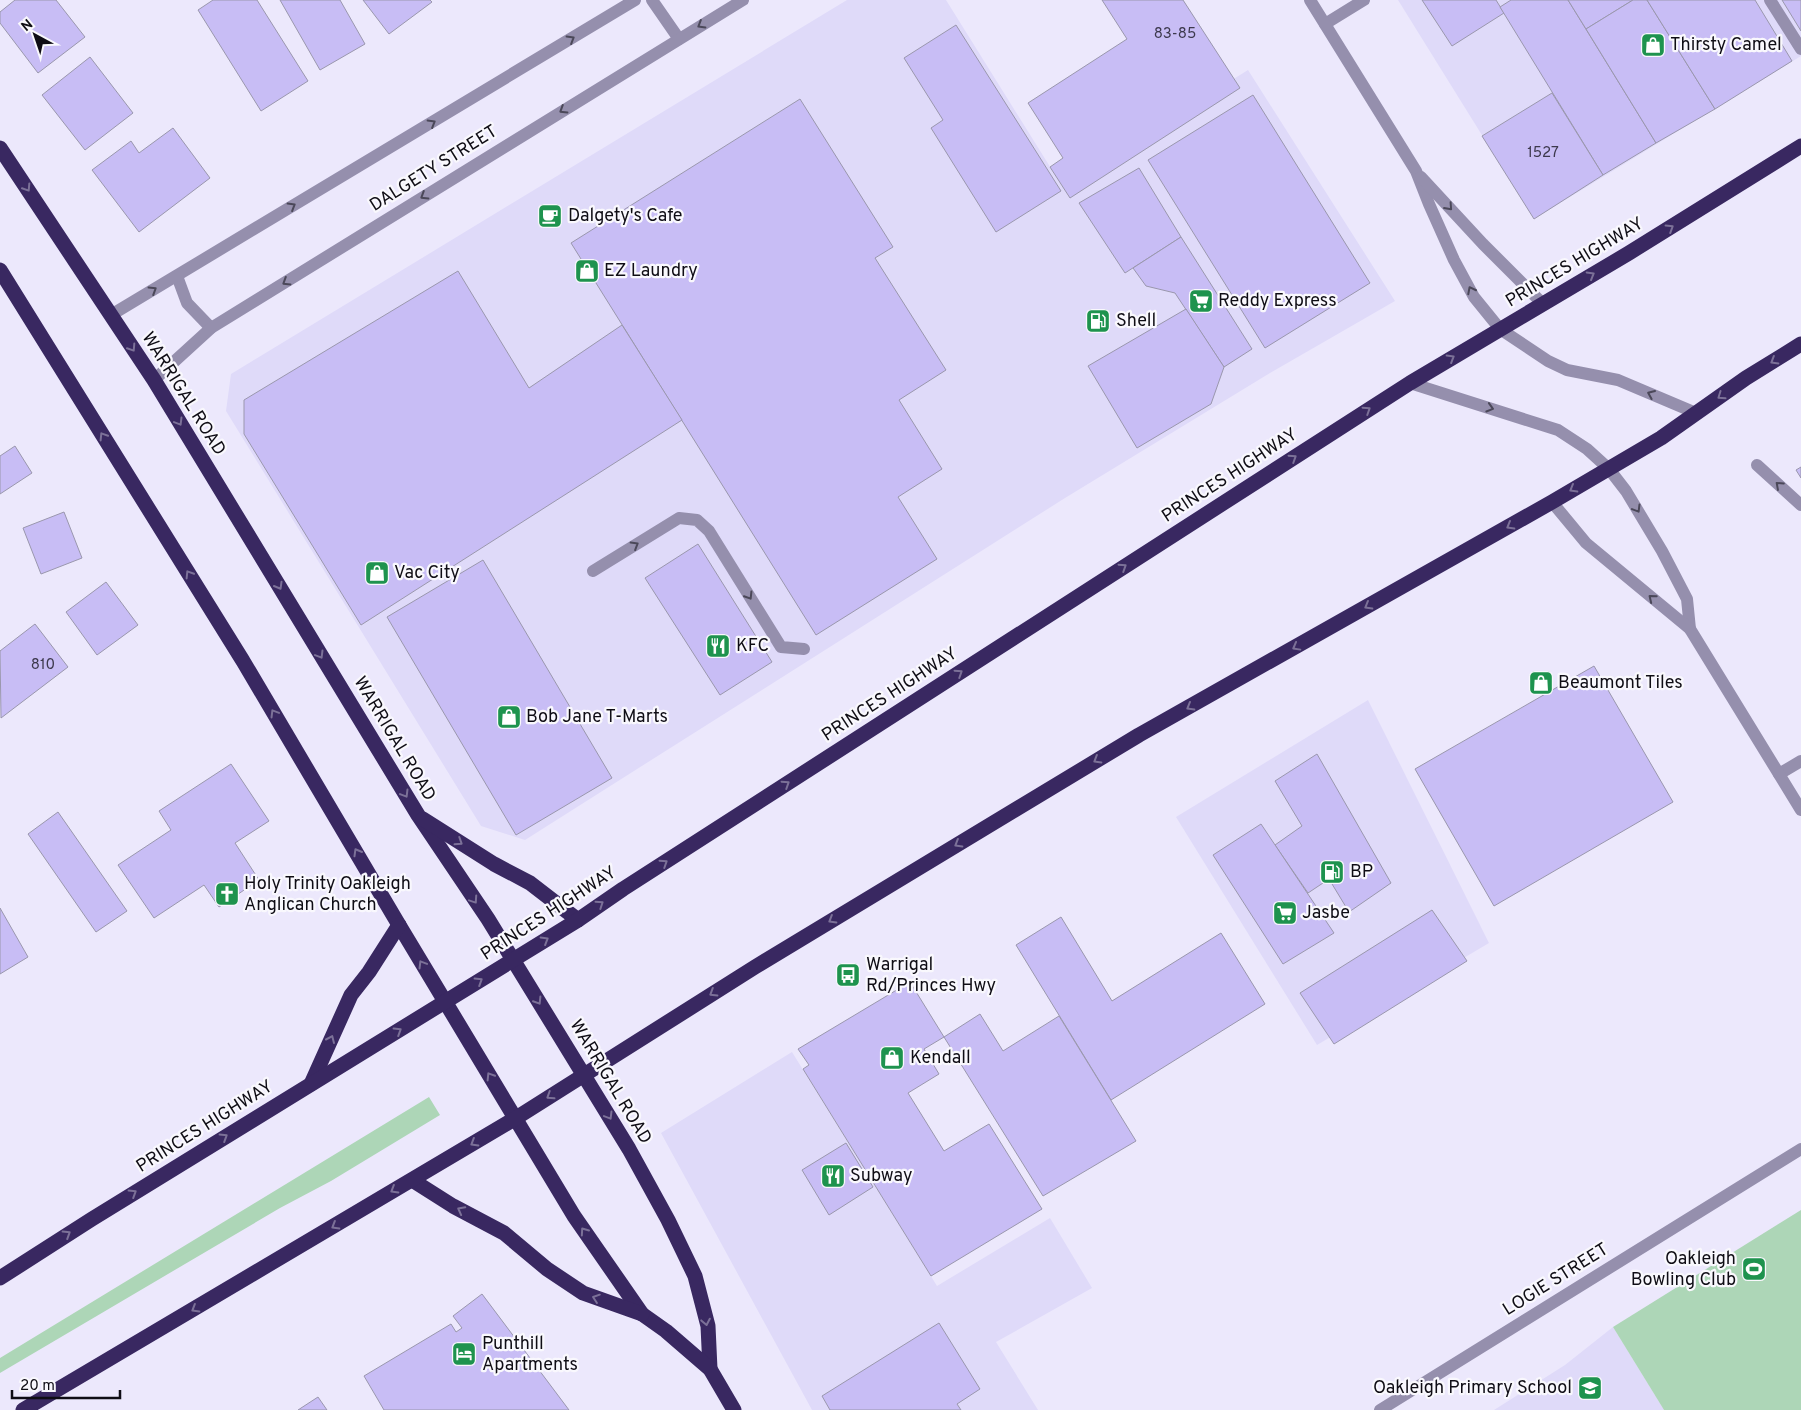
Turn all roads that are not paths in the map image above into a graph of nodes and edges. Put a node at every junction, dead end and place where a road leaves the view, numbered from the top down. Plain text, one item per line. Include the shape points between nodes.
1 (635, 0) edge
2 (652, 0) edge
3 (743, 0) edge
4 (1310, 0) edge
5 (1364, 0) edge
6 (1770, 0) edge
7 (1325, 24) junction
8 (679, 39) junction
9 (1801, 49) edge
10 (1801, 146) edge
11 (0, 148) edge
12 (1416, 171) junction
13 (0, 270) edge
14 (177, 276) junction
15 (1544, 304) junction
16 (111, 315) junction
17 (211, 328) junction
18 (1500, 329) junction
19 (1801, 344) edge
20 (154, 380) junction
21 (1410, 383) junction
22 (1696, 413) junction
23 (1757, 465) dead end
24 (1609, 469) junction
25 (1552, 502) junction
26 (1801, 505) edge
27 (593, 571) dead end
28 (1690, 629) junction
29 (804, 649) dead end
30 (1801, 761) edge
31 (1779, 774) junction
32 (1801, 810) edge
33 (418, 815) junction
34 (578, 920) junction
35 (399, 925) junction
36 (512, 960) junction
37 (445, 1002) junction
38 (584, 1074) junction
39 (311, 1084) junction
40 (516, 1118) junction
41 (1801, 1149) edge
42 (412, 1180) junction
43 (0, 1278) edge
44 (642, 1314) junction
45 (710, 1369) junction
46 (23, 1410) edge
47 (734, 1410) edge
48 (1380, 1410) edge

14 -> 1 street
2 - 8 street
3 -> 8 street, DALGETY STREET
4 - 7 street
5 - 7 street
6 - 9 street
7 - 12 street
8 -> 17 street, DALGETY STREET
15 -> 10 highway, PRINCES HIGHWAY
11 -> 16 highway, WARRIGAL ROAD
12 -> 15 street via 1482,244
18 -> 12 street via 1474,297
35 -> 13 highway, WARRIGAL ROAD via 243,661
16 -> 14 street
14 - 17 street via 187,303
15 - 18 highway, PRINCES HIGHWAY
16 -> 20 highway, WARRIGAL ROAD
17 - 20 street, DALGETY STREET
21 -> 18 highway, PRINCES HIGHWAY
22 -> 18 street via 1618,380 1567,370
19 -> 22 highway
20 -> 33 highway, WARRIGAL ROAD
21 -> 24 street via 1558,430 1587,449
34 -> 21 highway, PRINCES HIGHWAY
22 - 24 highway
26 -> 23 street
24 -> 25 highway
24 -> 28 street via 1662,550 1687,599
28 -> 25 street via 1586,542
25 -> 38 highway via 1139,735
27 -> 29 street via 679,518 697,520 709,531 781,647
28 - 31 street
30 - 31 street
31 - 32 street
33 -> 34 highway via 530,883
33 -> 36 highway, WARRIGAL ROAD
36 -> 34 highway, PRINCES HIGHWAY
37 -> 35 highway, WARRIGAL ROAD
39 -> 35 highway via 351,995
37 -> 36 highway, PRINCES HIGHWAY
36 -> 38 highway, WARRIGAL ROAD
39 -> 37 highway, PRINCES HIGHWAY
40 -> 37 highway, WARRIGAL ROAD
38 -> 40 highway
38 -> 45 highway, WARRIGAL ROAD via 634,1157 695,1276 708,1326
43 -> 39 highway, PRINCES HIGHWAY
40 -> 42 highway
44 -> 40 highway, WARRIGAL ROAD via 574,1216
41 - 48 street, LOGIE STREET
44 -> 42 highway via 583,1293 547,1269 504,1233
42 -> 46 highway
44 - 45 highway, WARRIGAL ROAD
45 - 47 highway, WARRIGAL ROAD

